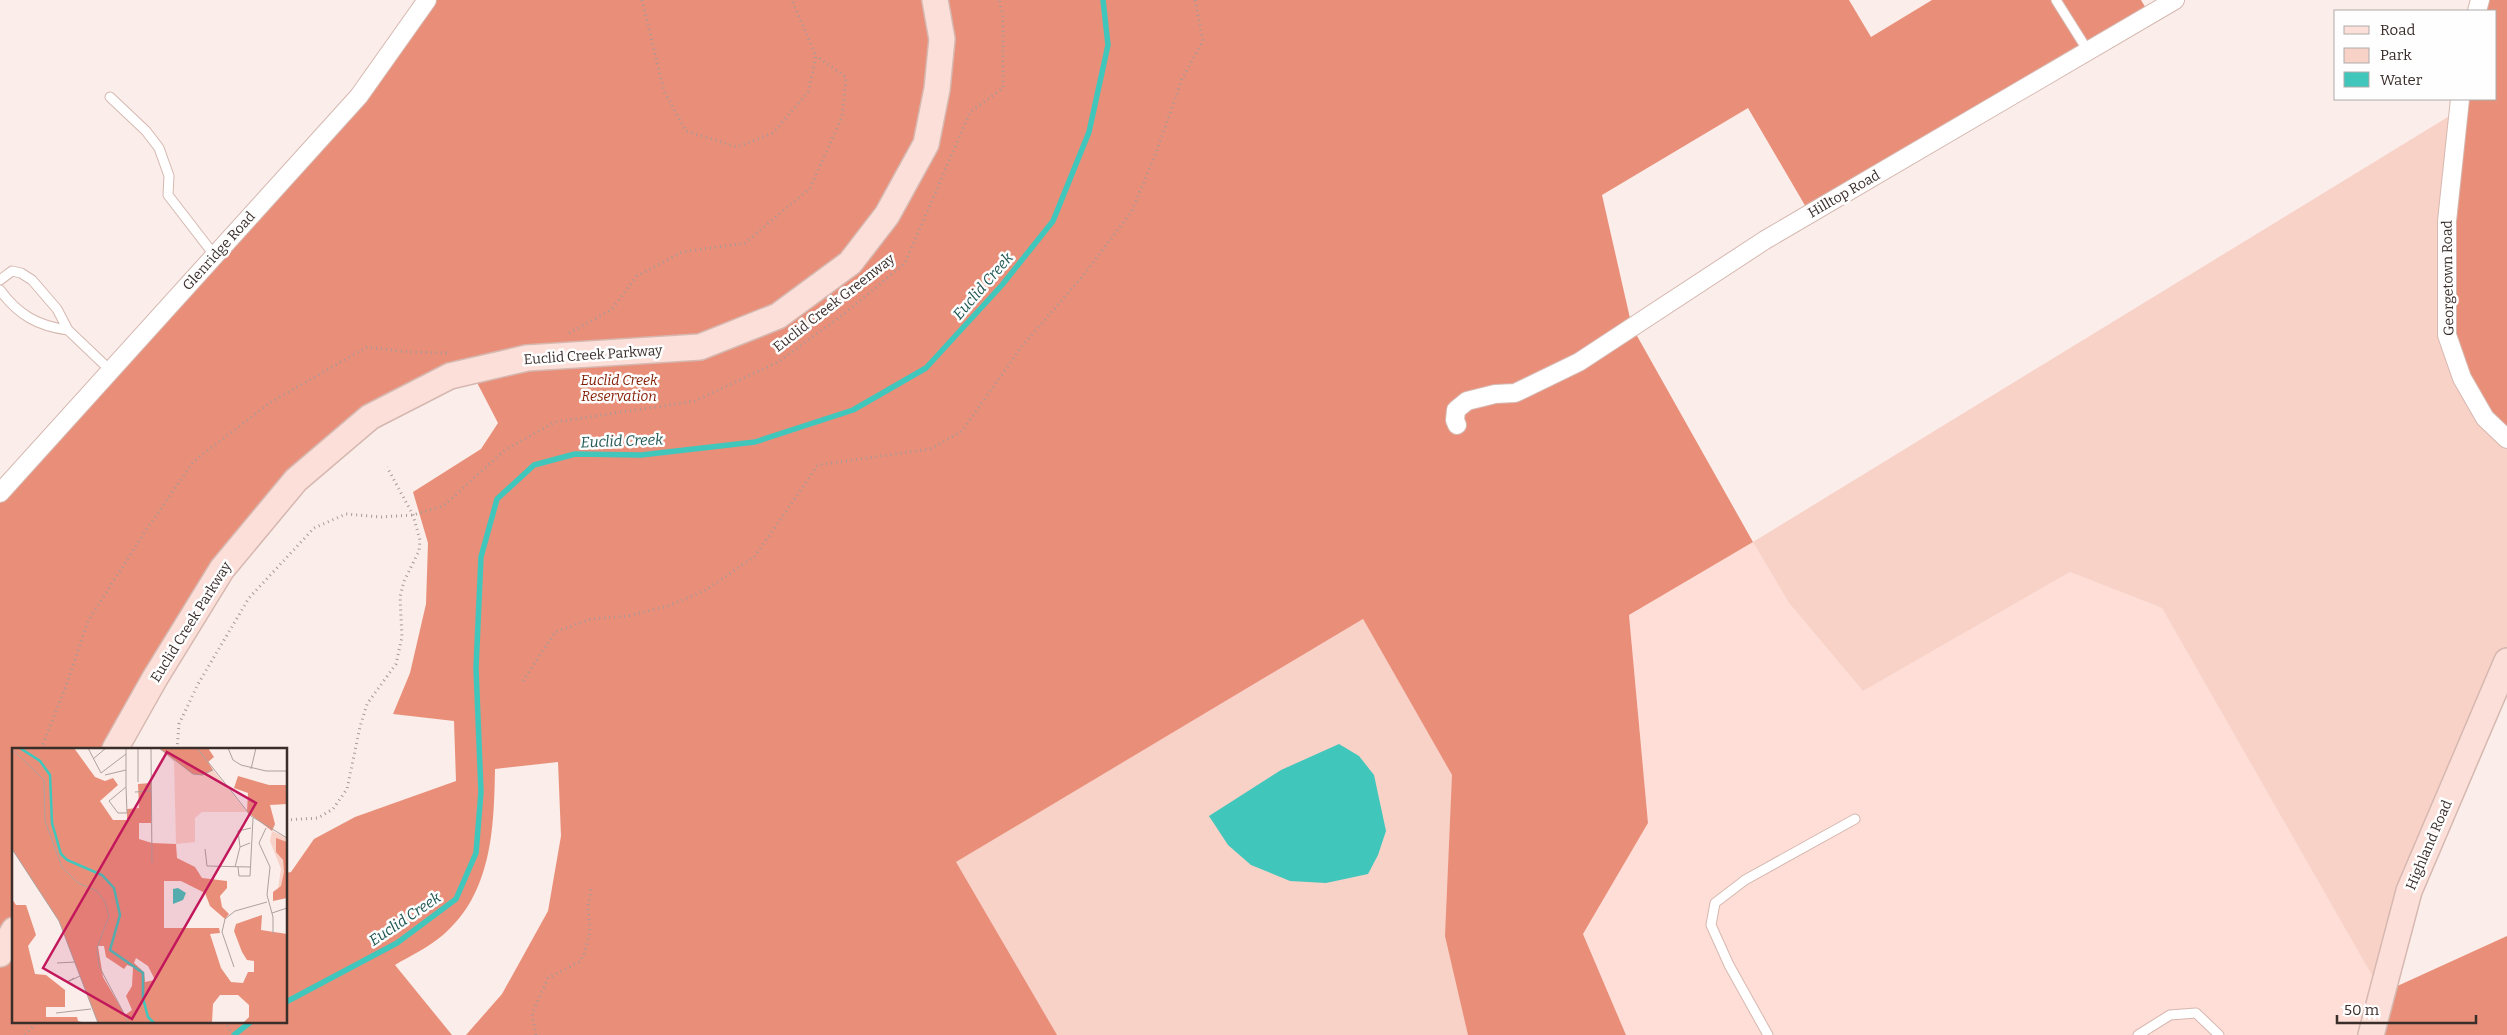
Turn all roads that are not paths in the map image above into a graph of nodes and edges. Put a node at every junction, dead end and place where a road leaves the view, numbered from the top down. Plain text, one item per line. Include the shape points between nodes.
1 (427, 0) edge
2 (935, 0) edge
3 (2056, 0) edge
4 (2175, 0) edge
5 (2088, 51) junction
6 (110, 97) dead end
7 (2460, 100) edge
8 (214, 256) junction
9 (0, 280) edge
10 (0, 290) edge
11 (68, 330) junction
12 (111, 371) junction
13 (1457, 425) dead end
14 (2507, 439) edge
15 (0, 493) edge
16 (2507, 661) edge
17 (116, 748) edge
18 (1855, 819) dead end
19 (12, 933) edge
20 (0, 954) edge
21 (1768, 1035) edge
22 (2138, 1035) edge
23 (2219, 1035) edge
24 (2371, 1035) edge

1 - 8 street, Glenridge Road via 359,96
2 - 17 street, Euclid Creek Parkway via 942,39 937,89 926,144 887,215 850,263 778,316 700,347 527,358 450,376 370,417 296,480 222,570 154,678
3 - 5 lane
4 - 5 street, Hilltop Road
5 - 13 street, Hilltop Road via 1766,240 1579,362 1515,393 1467,401 1456,410
6 - 8 lane via 159,148 169,176 168,195
7 - 14 street, Georgetown Road via 2446,221 2447,335 2471,394 2485,418
8 - 12 street, Glenridge Road
9 - 11 lane via 12,271 32,280 57,309
10 - 11 lane via 11,305 29,318
11 - 12 lane
12 - 15 street, Glenridge Road
16 - 24 street, Highland Road via 2409,891
18 - 21 lane via 1744,880 1715,903 1712,925 1729,965
19 - 20 street
22 - 23 lane via 2170,1015 2196,1013

